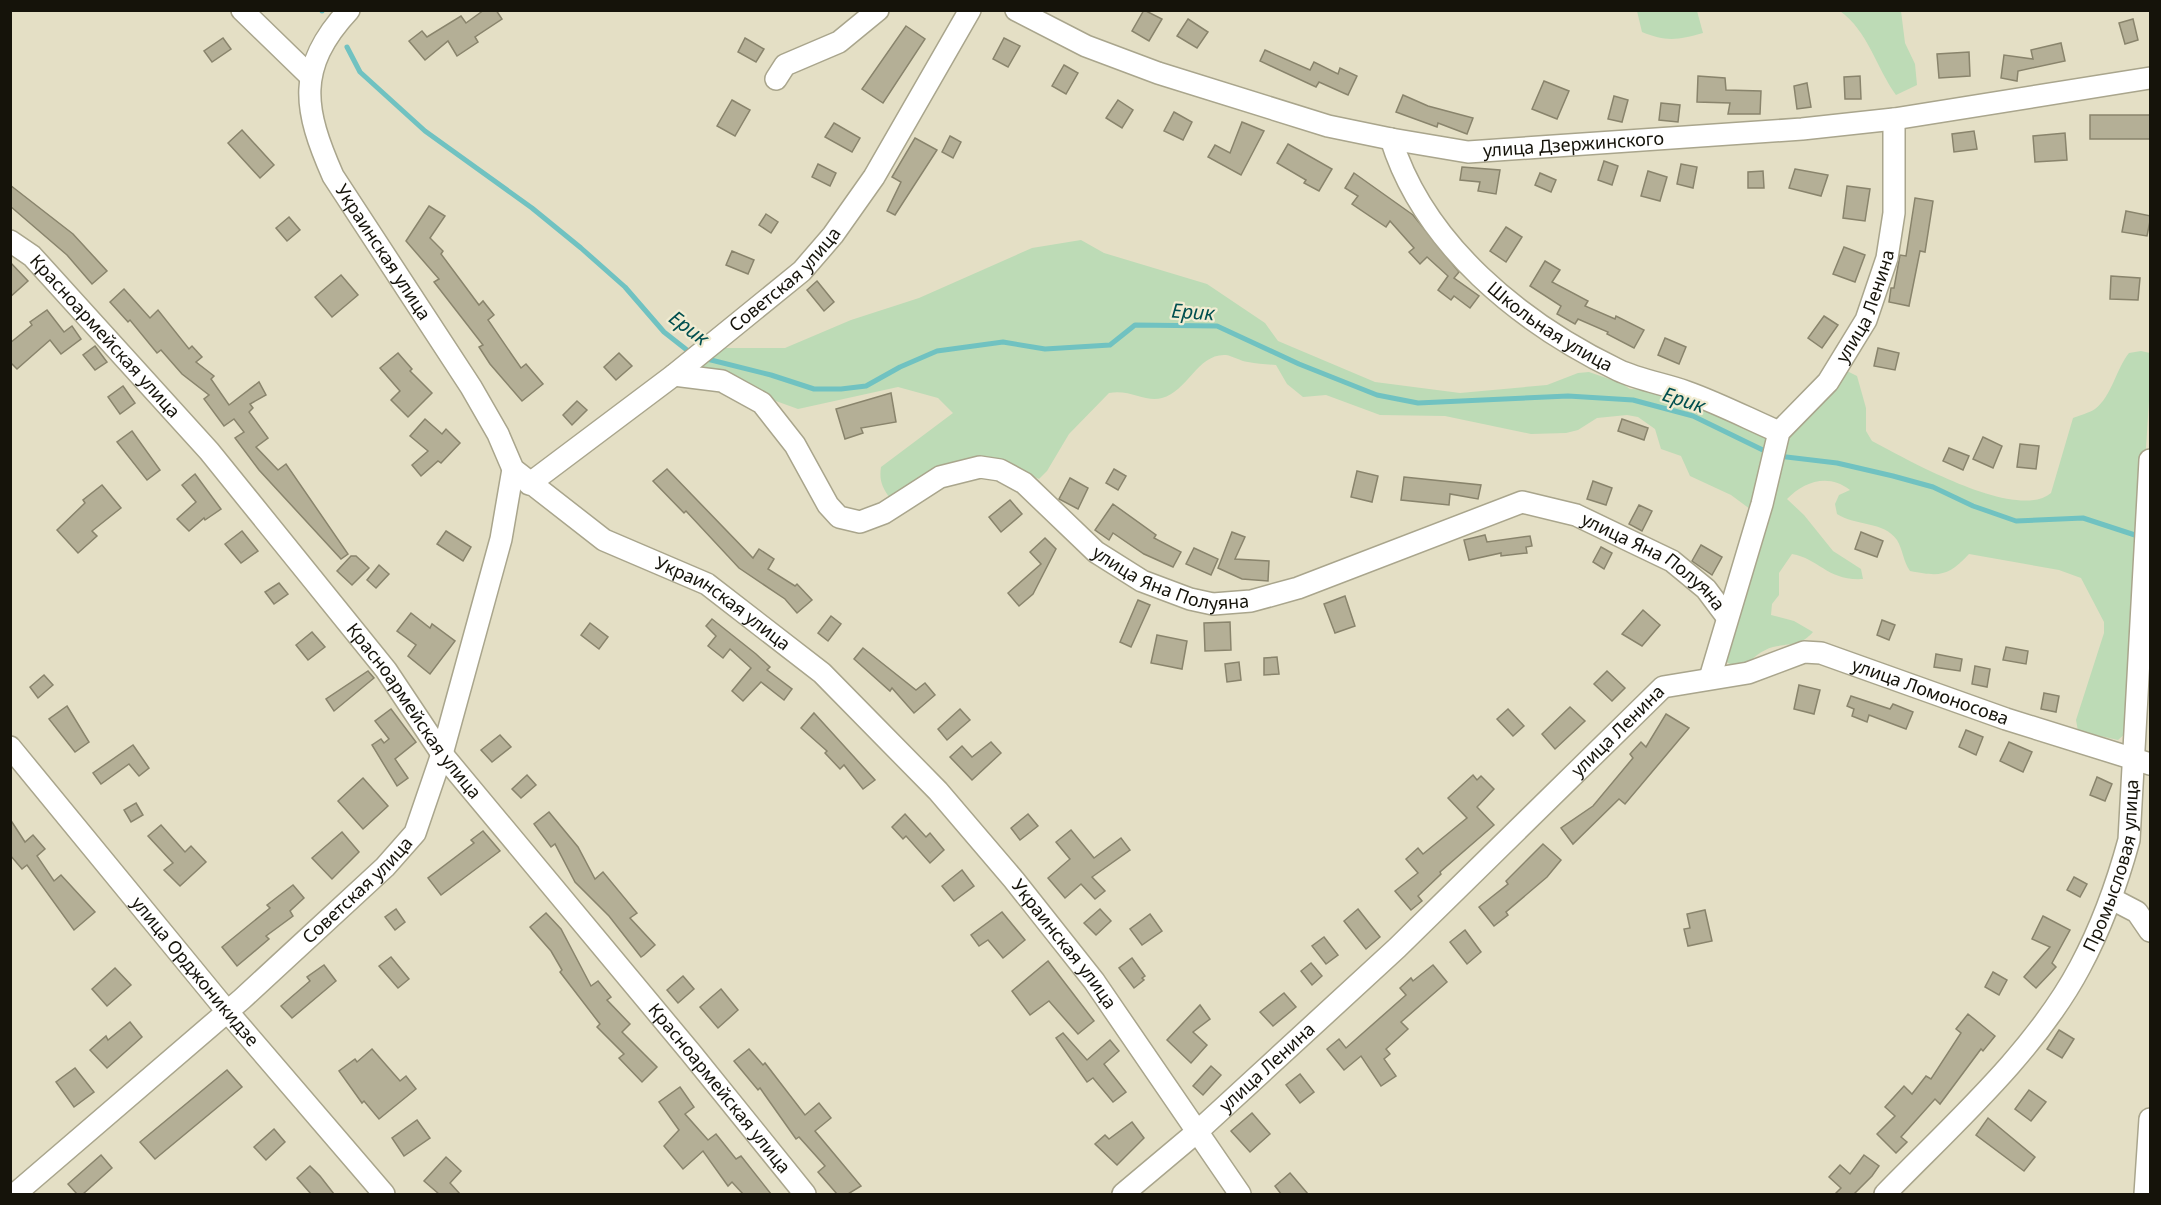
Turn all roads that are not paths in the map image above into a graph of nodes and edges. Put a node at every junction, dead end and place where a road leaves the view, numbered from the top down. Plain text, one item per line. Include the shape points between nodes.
1 (242, 10) edge
2 (349, 10) edge
3 (878, 10) edge
4 (970, 10) edge
5 (1016, 10) edge
6 (310, 76) junction
7 (2151, 78) edge
8 (776, 79) dead end
9 (1894, 119) junction
10 (1390, 140) junction
11 (10, 241) edge
12 (674, 375) junction
13 (1779, 432) junction
14 (2151, 460) edge
15 (513, 469) junction
16 (529, 484) junction
17 (1727, 617) junction
18 (1710, 678) junction
19 (10, 747) edge
20 (441, 754) junction
21 (2143, 762) edge
22 (2112, 899) junction
23 (2151, 931) edge
24 (226, 1010) junction
25 (2151, 1119) edge
26 (1198, 1131) junction
27 (15, 1194) edge
28 (384, 1194) edge
29 (805, 1194) edge
30 (1123, 1194) edge
31 (1240, 1194) edge
32 (1885, 1194) edge
33 (2145, 1194) edge

1 - 6 street
2 - 6 street via 318,53
3 - 8 street via 839,42 785,65
4 - 12 street, Советская улица via 874,177 833,235 802,271
5 - 10 street, улица Дзержинского via 1086,46 1158,73 1328,126
6 - 15 street, Украинская улица via 310,116 333,176 471,387
7 - 9 street, улица Дзержинского
9 - 10 street, улица Дзержинского via 1720,136 1468,152
9 - 13 street, улица Ленина via 1894,213 1887,258 1866,320 1828,382
10 - 13 street, Школьная улица via 1401,173 1445,238 1493,288 1548,332 1620,371 1689,393
11 - 20 street, Красноармейская улица via 32,256 209,451 386,670
12 - 16 street, Советская улица
12 - 17 street, улица Яна Полуяна via 722,381 762,403 795,445 828,505 839,517 860,522 884,513 940,477 980,467 1000,470 1024,483 1096,552 1142,581 1190,599 1213,604 1251,601 1298,588 1522,502 1576,514 1672,561 1706,589
13 - 17 street via 1762,504
14 - 21 street, Промысловая улица
15 - 16 street, Украинская улица
15 - 20 street, Советская улица via 501,539
16 - 26 street, Украинская улица via 604,540 707,584 822,673 938,791 1014,880 1094,981
17 - 18 street
18 - 21 street, улица Ломоносова via 1748,673 1804,652 1821,653 2006,719
18 - 26 street, улица Ленина via 1663,687 1397,948
19 - 24 street, улица Орджоникидзе
20 - 24 street, Советская улица via 415,833 386,867
20 - 29 street, Красноармейская улица
21 - 22 street, Промысловая улица via 2129,840
22 - 23 street via 2137,912
22 - 32 street, Промысловая улица via 2079,969 2006,1071
24 - 27 street, Советская улица
24 - 28 street, улица Орджоникидзе
25 - 33 street
26 - 30 street, улица Ленина
26 - 31 street, Украинская улица

